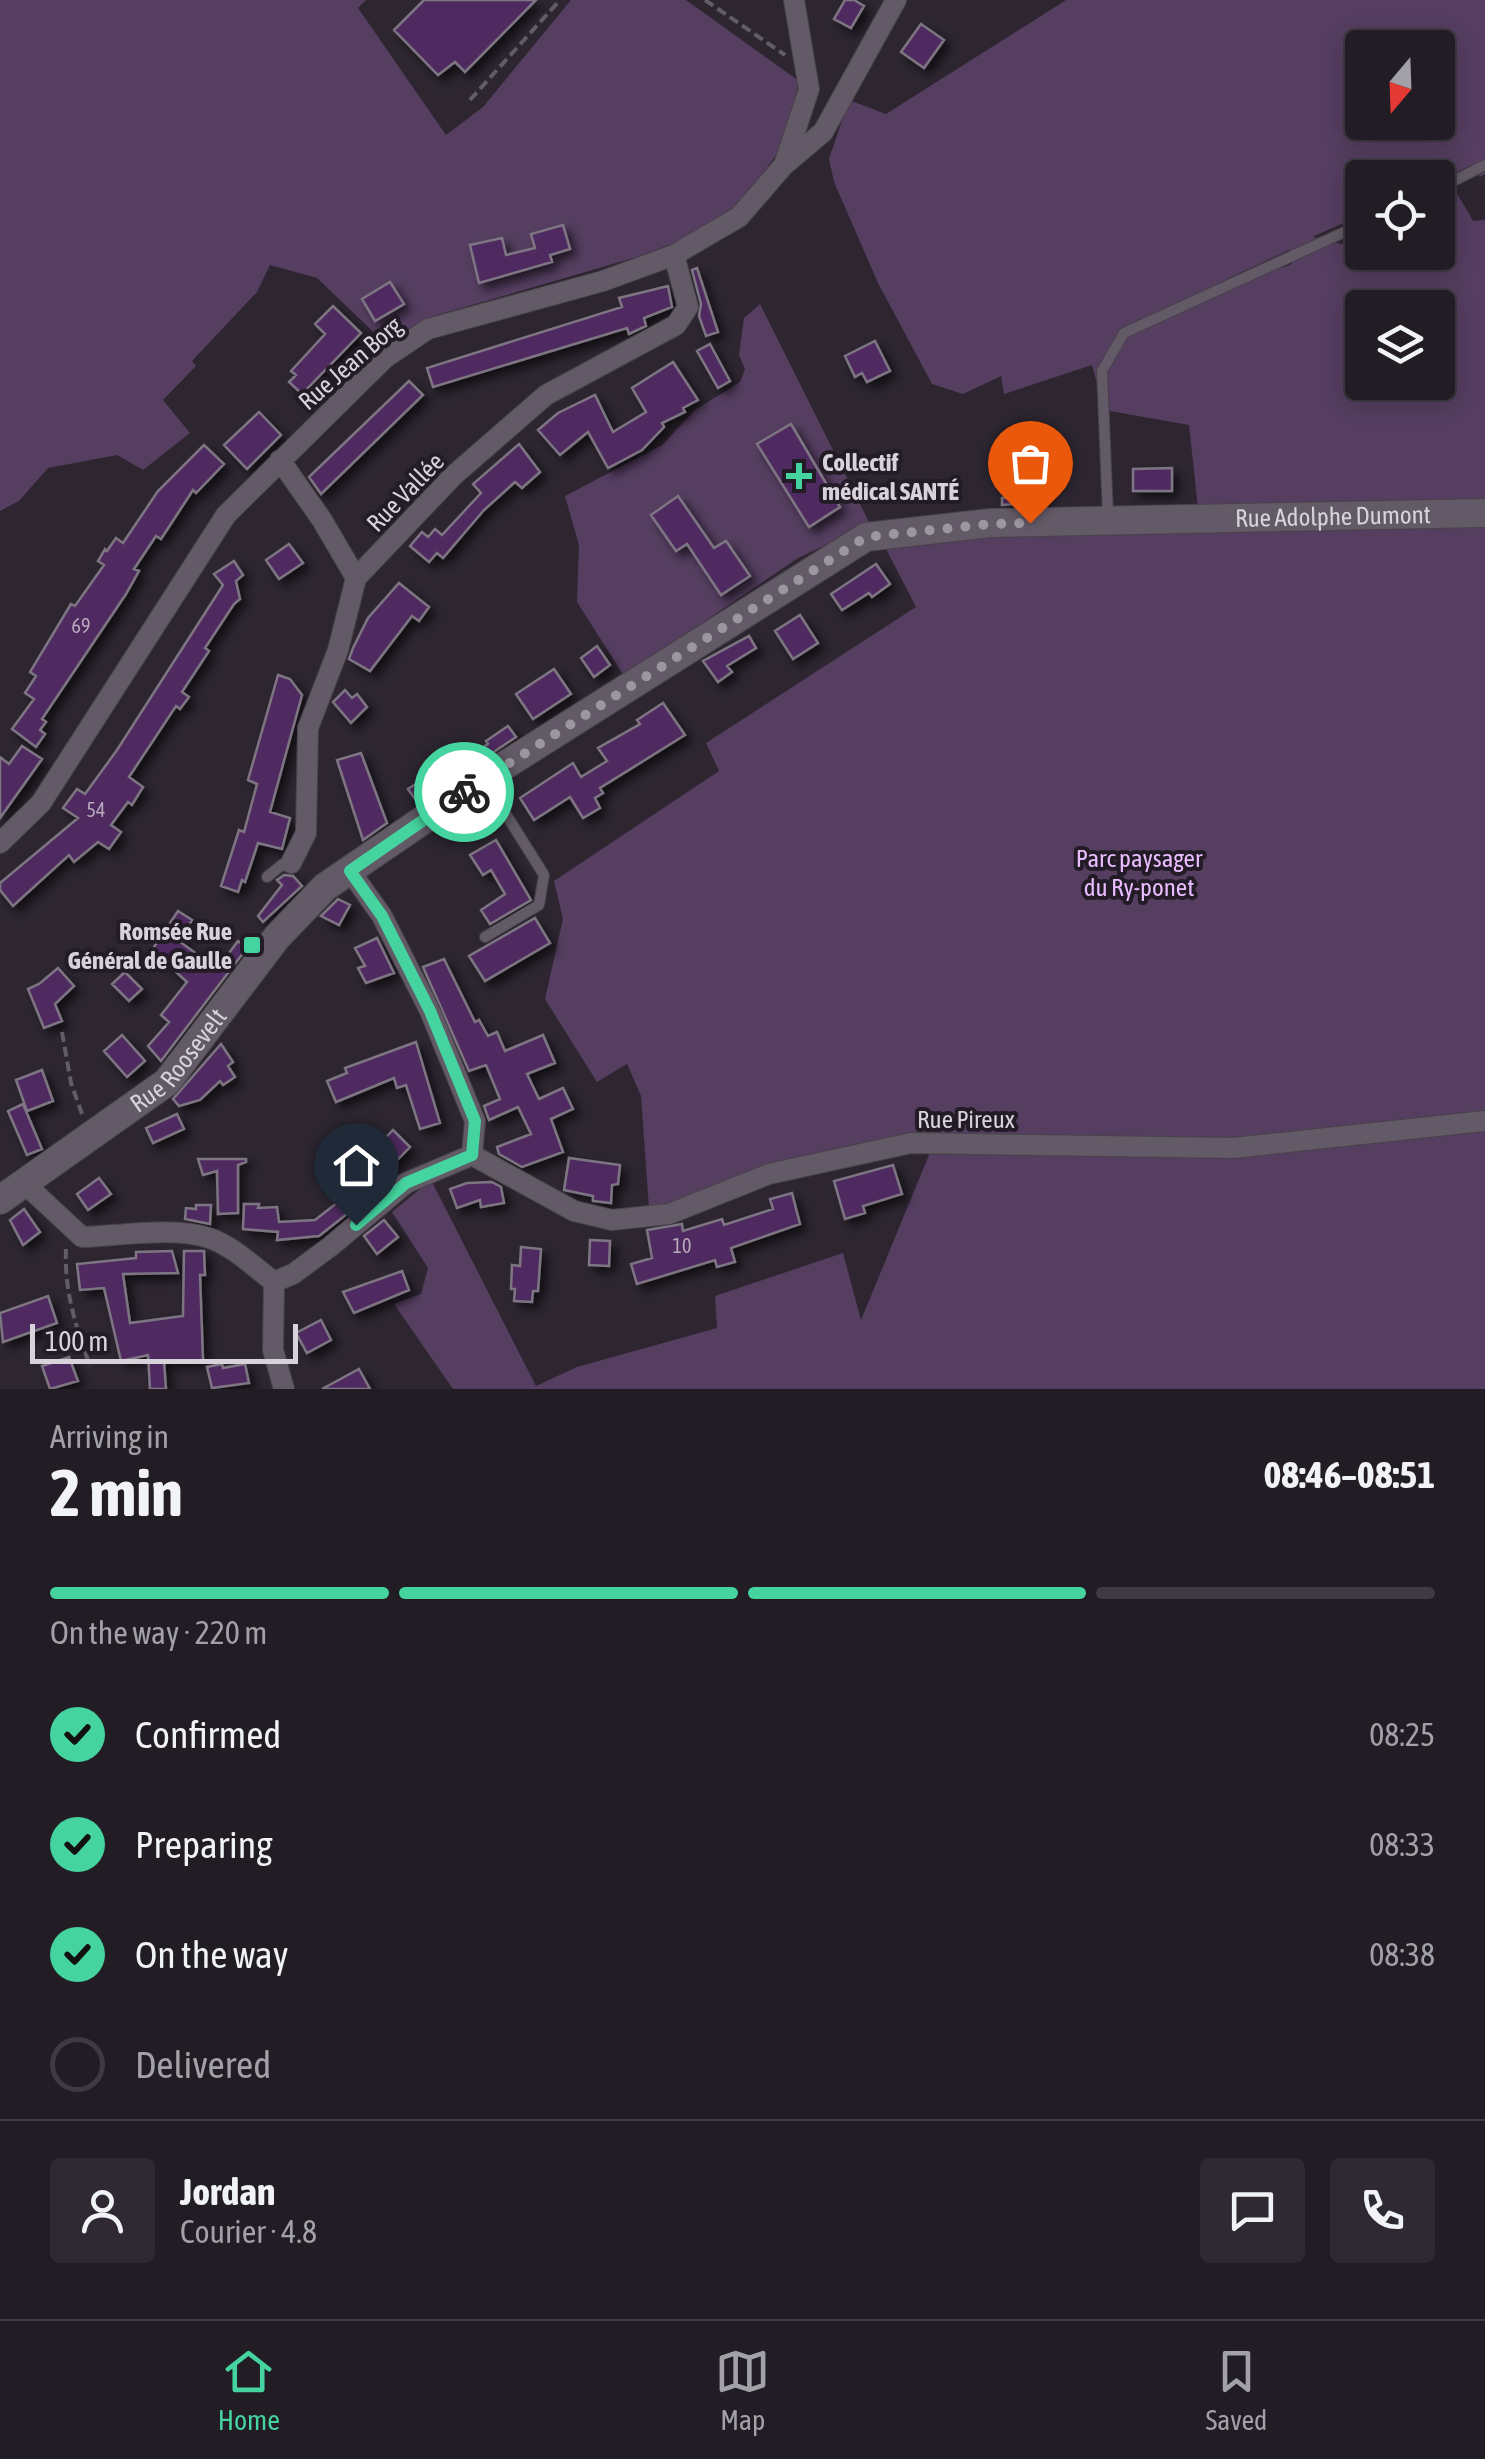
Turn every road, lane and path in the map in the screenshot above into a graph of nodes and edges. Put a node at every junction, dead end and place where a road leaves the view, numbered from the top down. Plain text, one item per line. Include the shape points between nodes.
1 (560, 0) edge
2 (705, 0) edge
3 (794, 0) edge
4 (896, 0) edge
5 (807, 79) junction
6 (470, 100) dead end
7 (842, 101) junction
8 (784, 165) junction
9 (1485, 165) edge
10 (1455, 180) edge
11 (1345, 232) edge
12 (674, 255) junction
13 (280, 460) junction
14 (1485, 513) edge
15 (1180, 519) joint
16 (1108, 522) junction
17 (356, 578) junction
18 (483, 779) junction
19 (0, 842) edge
20 (291, 863) joint
21 (350, 871) junction
22 (267, 878) dead end
23 (484, 937) dead end
24 (62, 1032) dead end
25 (1485, 1121) edge
26 (91, 1137) junction
27 (472, 1155) junction
28 (25, 1184) junction
29 (0, 1200) edge
30 (73, 1229) junction
31 (274, 1282) junction
32 (90, 1366) dead end
33 (284, 1389) edge

1 - 6 path
2 - 5 path
3 - 5 street, Rue Jean Borg
4 - 7 street
5 - 7 street
5 - 8 street, Rue Jean Borg
7 - 8 street via 823,132
8 - 12 street, Rue Jean Borg via 739,217
9 - 10 lane
11 - 16 lane via 1124,333 1102,372
12 - 13 street, Rue Jean Borg via 428,329 386,358
12 - 17 street, Rue Vallée via 688,306 676,325 546,395 453,476
13 - 17 street
13 - 19 street, Rue Jean Borg via 226,515 42,803
14 - 15 main road, Rue Adolphe Dumont
15 - 16 main road, Rue Roosevelt
16 - 18 main road, Rue Roosevelt via 990,524 866,537
17 - 20 street, Rue Vallée via 308,728 306,833
18 - 21 main road, Rue Roosevelt
18 - 23 lane via 544,875 539,905
20 - 22 lane
21 - 26 main road, Rue Roosevelt via 277,937 167,1082
21 - 27 street via 382,916 430,1011 475,1121
24 - 26 path
25 - 27 street, Rue Pireux via 1232,1148 910,1143 769,1174 668,1214 612,1220 574,1211
26 - 28 main road, Rue Roosevelt
27 - 31 street via 406,1183 331,1246
28 - 29 main road, Rue Roosevelt
28 - 30 street
30 - 31 street via 82,1237 207,1237
30 - 32 path via 64,1273
31 - 33 street via 273,1350

